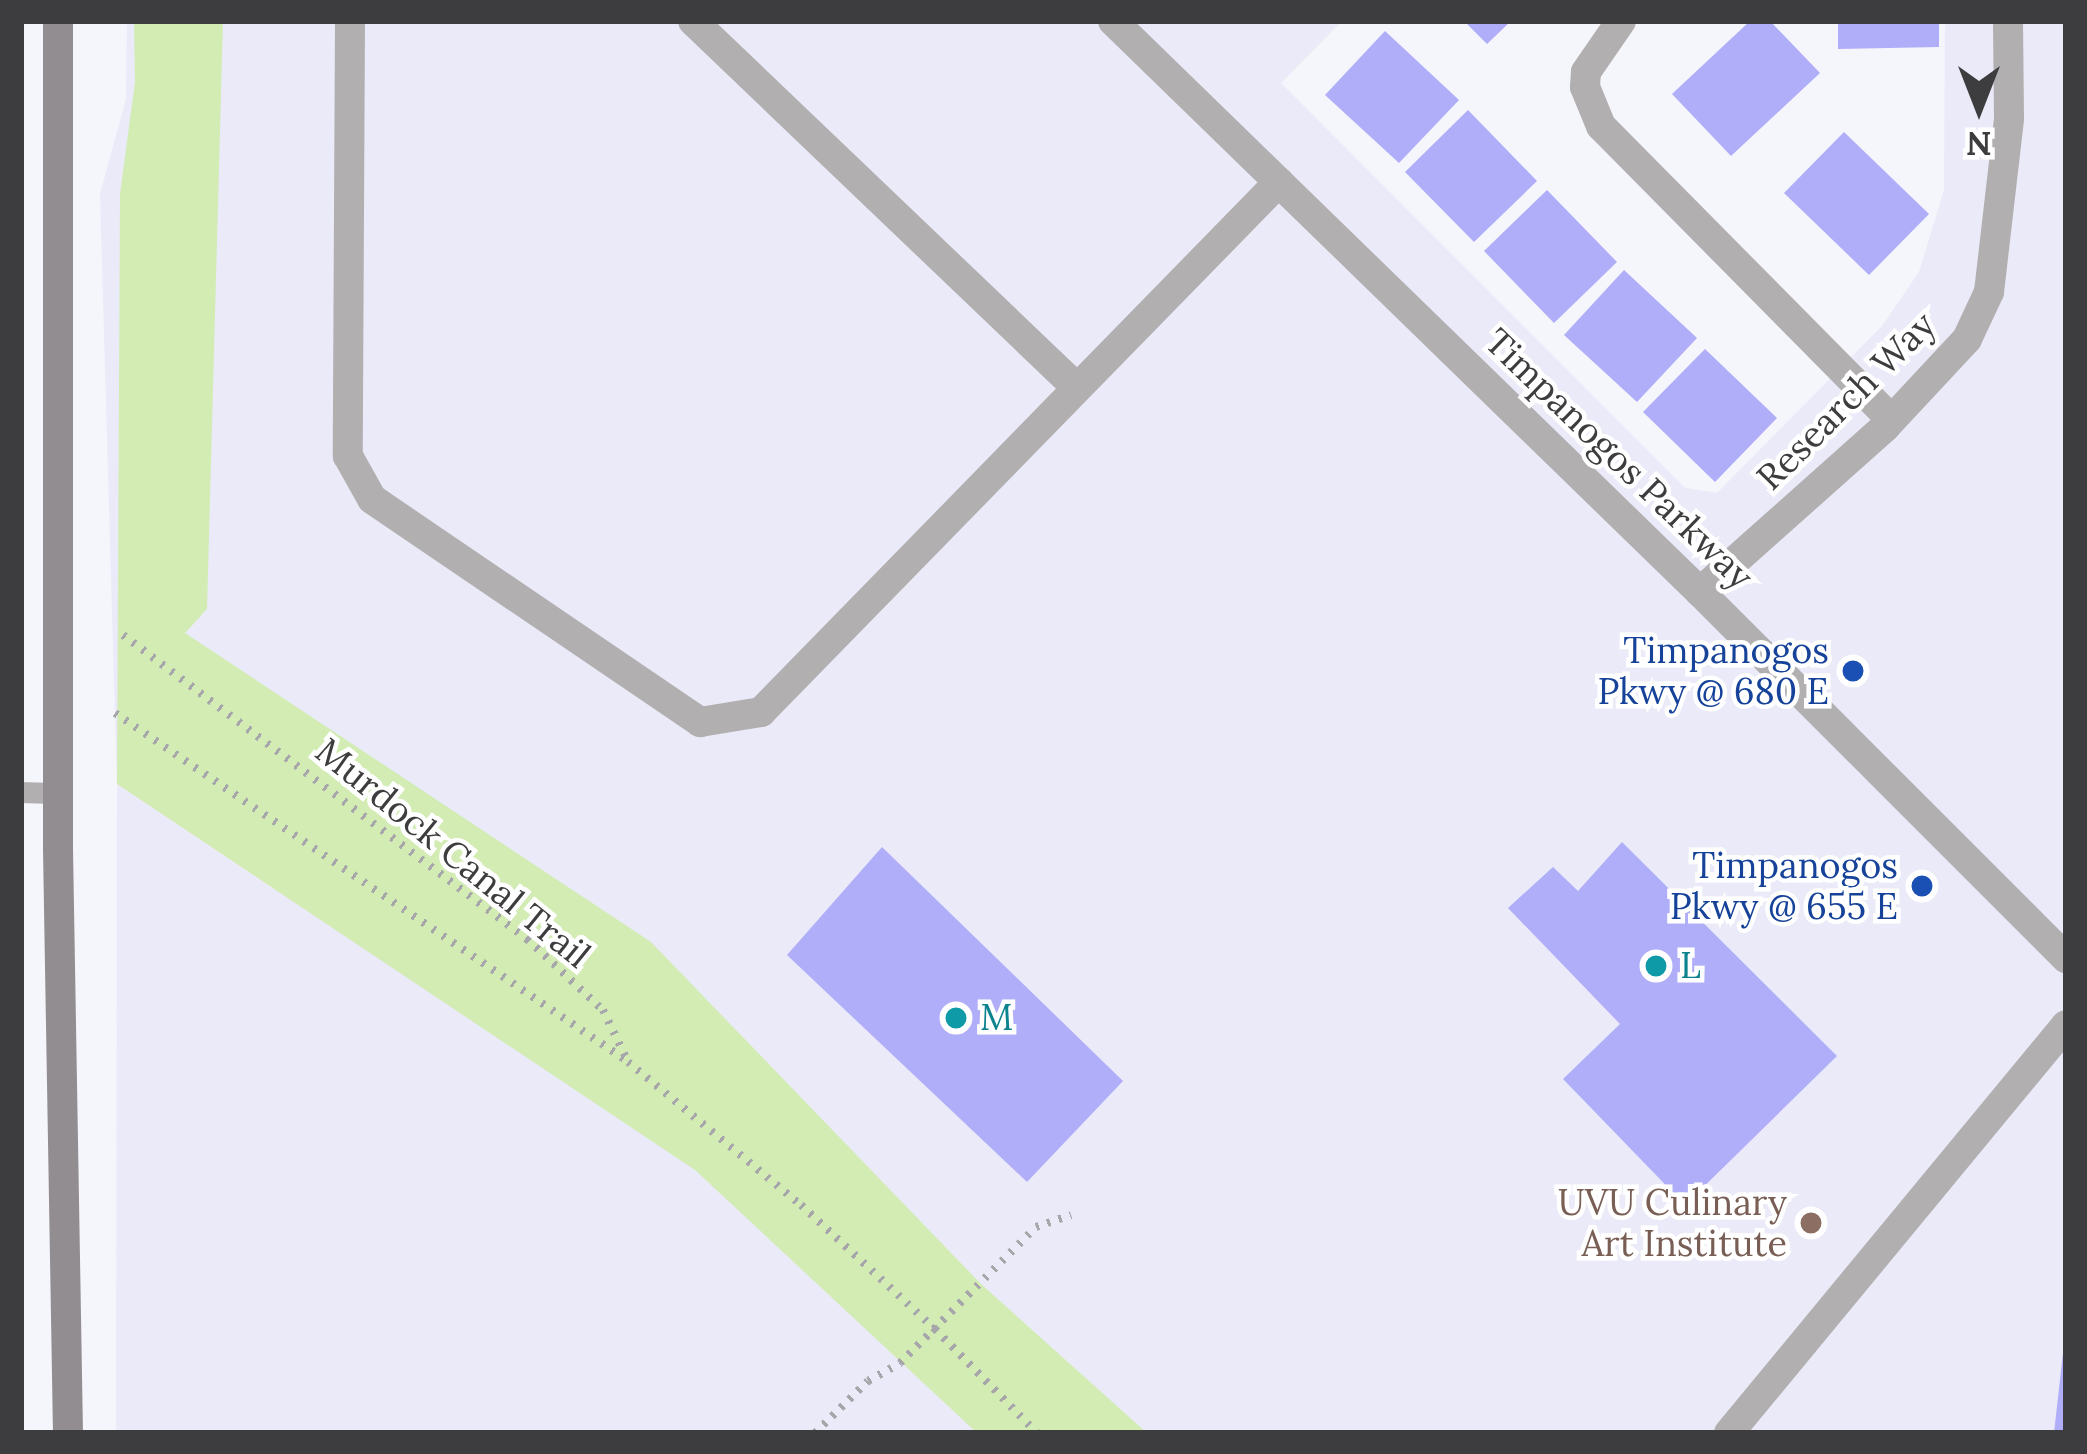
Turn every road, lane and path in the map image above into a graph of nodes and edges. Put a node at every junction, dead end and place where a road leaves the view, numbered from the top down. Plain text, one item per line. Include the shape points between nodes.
1 (58, 21) edge
2 (350, 21) edge
3 (693, 21) edge
4 (1113, 21) edge
5 (1621, 21) edge
6 (2008, 21) edge
7 (1279, 182) junction
8 (1078, 388) junction
9 (1891, 419) junction
10 (1700, 592) junction
11 (123, 635) dead end
12 (115, 713) dead end
13 (21, 792) edge
14 (59, 793) junction
15 (2066, 958) edge
16 (2066, 1025) edge
17 (628, 1062) junction
18 (1071, 1216) dead end
19 (935, 1329) junction
20 (68, 1433) edge
21 (815, 1433) edge
22 (1037, 1433) edge
23 (1729, 1433) edge

1 - 14 main road
2 - 8 street via 348,456 371,499 700,722 761,712
3 - 8 street
4 - 7 street, Timpanogos Parkway
5 - 9 street via 1586,72 1601,126
6 - 9 street, Research Way via 2009,118 1990,292 1967,338
7 - 8 street
7 - 10 street, Timpanogos Parkway
9 - 10 street, Research Way
10 - 15 street, Timpanogos Parkway
11 - 17 path, Murdock Canal Trail via 527,939 603,1010
12 - 17 path
13 - 14 lane
14 - 20 main road
16 - 23 street
17 - 19 path, Murdock Canal Trail
18 - 19 path via 1036,1227
19 - 21 path
19 - 22 path, Murdock Canal Trail

